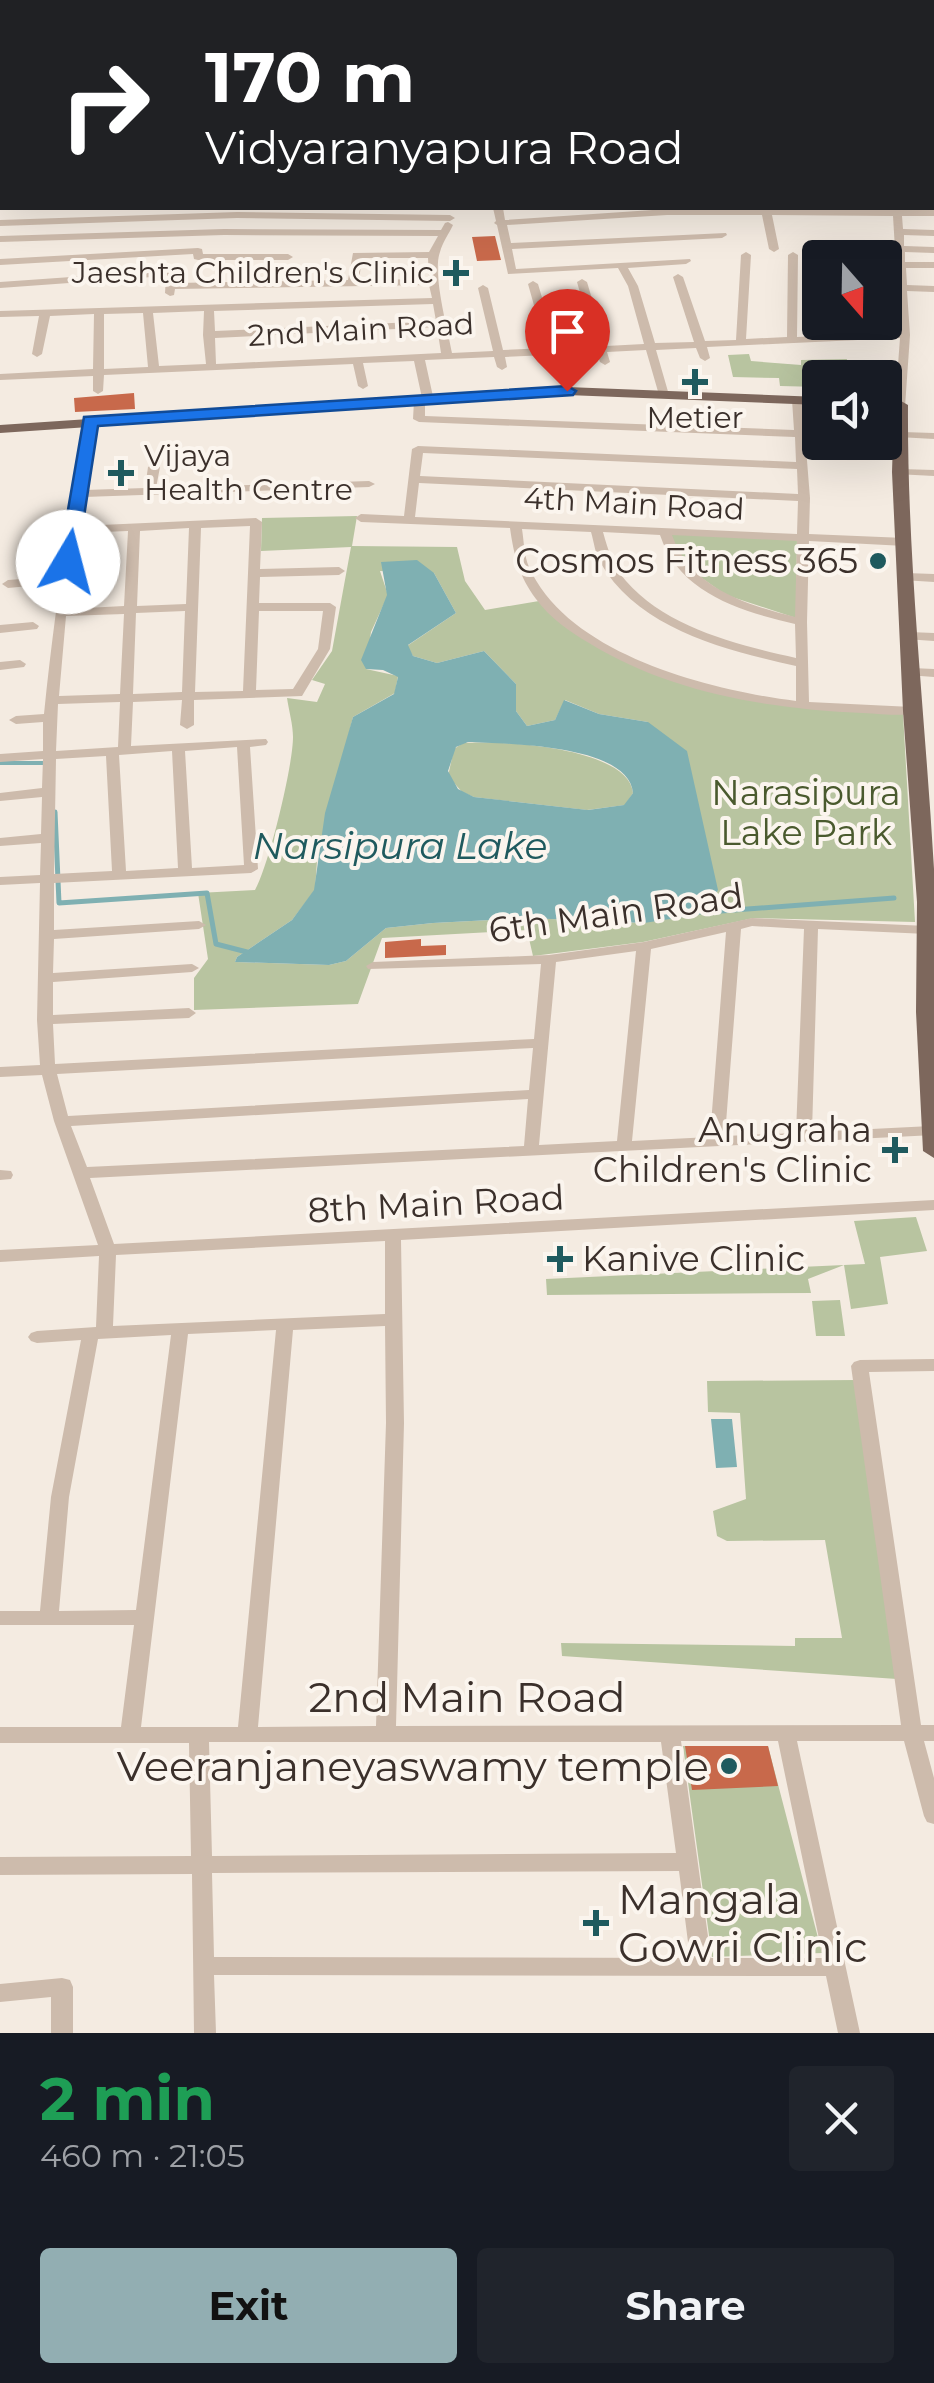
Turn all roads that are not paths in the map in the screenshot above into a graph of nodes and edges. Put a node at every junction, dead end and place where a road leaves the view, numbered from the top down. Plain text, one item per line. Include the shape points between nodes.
1 (498, 210) edge
2 (666, 210) edge
3 (718, 210) edge
4 (766, 210) edge
5 (812, 210) edge
6 (860, 210) edge
7 (898, 210) edge
8 (293, 211) edge
9 (450, 212) edge
10 (934, 213) edge
11 (0, 222) edge
12 (499, 223) junction
13 (819, 224) dead end
14 (864, 226) dead end
15 (290, 232) junction
16 (900, 232) junction
17 (934, 232) edge
18 (446, 233) junction
19 (722, 235) junction
20 (0, 238) edge
21 (900, 240) edge
22 (504, 246) junction
23 (902, 249) edge
24 (774, 250) dead end
25 (934, 250) edge
26 (725, 251) dead end
27 (433, 255) junction
28 (746, 255) dead end
29 (793, 255) dead end
30 (686, 260) dead end
31 (902, 264) joint
32 (9, 265) edge
33 (621, 265) junction
34 (934, 265) edge
35 (122, 276) junction
36 (678, 276) dead end
37 (68, 281) junction
38 (434, 282) junction
39 (582, 282) dead end
40 (284, 284) junction
41 (353, 284) junction
42 (533, 284) dead end
43 (0, 285) edge
44 (170, 286) junction
45 (484, 288) dead end
46 (904, 288) junction
47 (932, 289) edge
48 (437, 301) junction
49 (208, 308) junction
50 (148, 310) junction
51 (169, 310) junction
52 (99, 311) junction
53 (120, 311) junction
54 (45, 312) junction
55 (70, 312) junction
56 (0, 314) edge
57 (443, 324) junction
58 (902, 334) edge
59 (905, 334) junction
60 (208, 336) junction
61 (792, 338) junction
62 (802, 338) edge
63 (742, 341) junction
64 (700, 343) junction
65 (650, 346) junction
66 (601, 349) junction
67 (552, 351) junction
68 (38, 354) dead end
69 (498, 354) junction
70 (446, 356) junction
71 (419, 358) junction
72 (705, 358) dead end
73 (357, 360) junction
74 (901, 360) edge
75 (606, 362) dead end
76 (299, 363) junction
77 (235, 366) junction
78 (212, 367) junction
79 (502, 367) dead end
80 (556, 368) dead end
81 (182, 369) junction
82 (154, 370) junction
83 (99, 373) junction
84 (0, 377) edge
85 (300, 379) dead end
86 (236, 386) dead end
87 (363, 386) dead end
88 (182, 388) dead end
89 (98, 392) dead end
90 (664, 395) junction
91 (798, 400) junction
92 (802, 400) edge
93 (424, 401) junction
94 (418, 419) junction
95 (90, 421) junction
96 (55, 424) junction
97 (0, 429) edge
98 (799, 434) junction
99 (902, 435) edge
100 (934, 436) edge
101 (0, 444) edge
102 (418, 449) junction
103 (901, 460) edge
104 (801, 466) junction
105 (154, 467) dead end
106 (900, 472) junction
107 (934, 473) edge
108 (414, 479) junction
109 (369, 484) dead end
110 (150, 491) junction
111 (77, 494) junction
112 (804, 498) junction
113 (360, 518) dead end
114 (408, 520) junction
115 (516, 524) junction
116 (195, 525) junction
117 (134, 528) junction
118 (596, 528) junction
119 (72, 530) junction
120 (664, 530) junction
121 (805, 536) junction
122 (905, 542) junction
123 (338, 571) dead end
124 (254, 573) junction
125 (906, 577) junction
126 (934, 578) edge
127 (36, 582) dead end
128 (4, 584) edge
129 (7, 600) dead end
130 (192, 606) junction
131 (253, 607) junction
132 (131, 610) junction
133 (60, 613) junction
134 (801, 622) junction
135 (33, 626) dead end
136 (0, 629) edge
137 (909, 636) junction
138 (934, 637) edge
139 (802, 662) junction
140 (20, 664) dead end
141 (0, 666) edge
142 (912, 672) junction
143 (934, 673) edge
144 (250, 694) junction
145 (189, 696) junction
146 (124, 698) junction
147 (52, 700) junction
148 (804, 706) junction
149 (912, 711) junction
150 (50, 718) junction
151 (16, 720) dead end
152 (186, 724) dead end
153 (262, 742) dead end
154 (243, 744) junction
155 (178, 747) junction
156 (118, 751) junction
157 (0, 758) edge
158 (49, 760) junction
159 (48, 792) junction
160 (0, 796) edge
161 (927, 833) edge
162 (48, 838) junction
163 (0, 842) edge
164 (186, 873) junction
165 (119, 877) junction
166 (55, 880) junction
167 (0, 881) edge
168 (928, 890) edge
169 (198, 925) dead end
170 (734, 925) junction
171 (812, 927) junction
172 (927, 930) junction
173 (48, 934) junction
174 (644, 946) junction
175 (549, 958) junction
176 (373, 966) dead end
177 (192, 968) dead end
178 (45, 978) junction
179 (930, 1012) edge
180 (190, 1013) dead end
181 (45, 1020) junction
182 (541, 1043) junction
183 (48, 1067) junction
184 (0, 1072) edge
185 (537, 1094) junction
186 (62, 1121) junction
187 (804, 1138) junction
188 (933, 1141) edge
189 (717, 1142) junction
190 (624, 1146) junction
191 (531, 1151) junction
192 (81, 1173) junction
193 (934, 1205) edge
194 (394, 1236) junction
195 (108, 1250) junction
196 (0, 1256) edge
197 (394, 1320) junction
198 (285, 1324) junction
199 (180, 1328) junction
200 (98, 1331) junction
201 (37, 1337) dead end
202 (934, 1365) edge
203 (144, 1617) junction
204 (0, 1618) edge
205 (49, 1618) junction
206 (912, 1733) junction
207 (934, 1733) edge
208 (670, 1734) junction
209 (786, 1734) junction
210 (0, 1735) edge
211 (130, 1735) junction
212 (200, 1735) junction
213 (247, 1735) junction
214 (386, 1735) junction
215 (934, 1816) edge
216 (202, 1862) junction
217 (688, 1862) junction
218 (0, 1866) edge
219 (204, 1966) junction
220 (702, 1966) junction
221 (834, 1966) junction
222 (0, 1993) edge
223 (62, 2033) edge
224 (205, 2033) edge
225 (849, 2033) edge

1 - 12 street
2 - 3 street
2 - 12 street
3 - 4 street
3 - 19 street
4 - 5 street
4 - 24 street
5 - 6 street
5 - 13 street
6 - 7 street
6 - 14 street
7 - 10 street
7 - 16 street
8 - 9 street
8 - 11 street
8 - 15 street
9 - 18 street
12 - 22 street
15 - 18 street
15 - 20 street
16 - 17 street
16 - 21 street
18 - 27 street
19 - 22 street
19 - 26 street
22 - 33 street via 512,272
23 - 25 street
27 - 38 street
27 - 41 street via 357,255
28 - 63 street
29 - 61 street
30 - 33 street
31 - 34 street
31 - 46 street
32 - 40 street via 289,251
33 - 65 street
35 - 37 street
35 - 44 street via 171,273
35 - 53 street
36 - 64 street
37 - 43 street
37 - 55 street
38 - 41 street
38 - 48 street
39 - 66 street
40 - 41 street
40 - 44 street
42 - 67 street
44 - 51 street
45 - 69 street
46 - 47 street
46 - 59 street
48 - 49 street
48 - 57 street
49 - 51 street
49 - 60 street
50 - 51 street
50 - 53 street
50 - 82 street
52 - 53 street
52 - 55 street
52 - 83 street
54 - 55 street
54 - 56 street
54 - 68 street
57 - 60 street
57 - 70 street
58 - 59 street, 2nd Main Road
59 - 74 street
60 - 78 street
61 - 62 street, 2nd Main Road
61 - 63 street, 2nd Main Road
63 - 64 street, 2nd Main Road
64 - 65 street, 2nd Main Road
64 - 72 street
65 - 66 street, 2nd Main Road
65 - 90 street
66 - 67 street, 2nd Main Road
66 - 75 street
67 - 69 street, 2nd Main Road
67 - 80 street
69 - 70 street, 2nd Main Road
69 - 79 street
70 - 71 street, 2nd Main Road
71 - 73 street, 2nd Main Road
71 - 93 street
73 - 76 street, 2nd Main Road
73 - 87 street
76 - 77 street, 2nd Main Road
76 - 85 street
77 - 78 street, 2nd Main Road
77 - 86 street
78 - 81 street, 2nd Main Road
81 - 82 street, 2nd Main Road
81 - 88 street
82 - 83 street, 2nd Main Road
83 - 84 street, 2nd Main Road
83 - 89 street
90 - 91 main road
90 - 93 main road via 567,391
91 - 92 main road
91 - 98 street
93 - 94 street
93 - 95 main road
94 - 98 street
94 - 102 street
95 - 96 main road
95 - 111 street
96 - 97 main road
96 - 101 main road
98 - 104 street
99 - 100 street
102 - 104 street
102 - 108 street
103 - 106 main road
104 - 112 street
105 - 110 street
106 - 107 street
106 - 122 main road
108 - 112 street
108 - 114 street
109 - 110 street
110 - 111 street
111 - 119 street
112 - 121 street
113 - 114 street, 4th Main Road
114 - 115 street, 4th Main Road
115 - 118 street, 4th Main Road
115 - 148 street via 520,560 532,585 590,638 690,682
116 - 117 street
116 - 124 street via 256,522
116 - 130 street
117 - 119 street
117 - 132 street
118 - 120 street, 4th Main Road
118 - 139 street via 610,569 651,608 717,641
119 - 133 street
120 - 121 street, 4th Main Road
120 - 134 street via 674,557 711,590
121 - 122 street, 4th Main Road
121 - 134 street
122 - 125 main road
123 - 124 street
124 - 131 street
125 - 126 street
125 - 137 main road
127 - 128 street
128 - 129 street
130 - 132 street
130 - 145 street
131 - 144 street
131 - 144 street via 330,607 324,649 297,693
132 - 133 street
132 - 146 street
133 - 147 street
134 - 139 street
135 - 136 street
137 - 138 street
137 - 142 main road
139 - 148 street
140 - 141 street
142 - 143 street
142 - 149 main road
144 - 145 street
145 - 146 street
145 - 152 street
146 - 147 street
146 - 156 street
147 - 150 street
148 - 149 street
149 - 161 main road
150 - 151 street
150 - 158 street
153 - 154 street
154 - 155 street
154 - 164 street via 251,870
155 - 156 street
155 - 164 street
156 - 158 street
156 - 165 street
157 - 158 street
158 - 159 street
159 - 160 street
159 - 162 street
161 - 168 main road
162 - 163 street
162 - 166 street
164 - 165 street
165 - 166 street
166 - 167 street
166 - 173 street
168 - 172 main road
169 - 173 street
170 - 171 street, 6th Main Road
170 - 174 street, 6th Main Road
170 - 189 street
171 - 172 street, 6th Main Road
171 - 187 street
172 - 179 main road
173 - 178 street
174 - 175 street, 6th Main Road
174 - 190 street
175 - 176 street, 6th Main Road
175 - 182 street
177 - 178 street
178 - 181 street
179 - 188 main road
180 - 181 street
181 - 183 street
182 - 183 street
182 - 185 street
183 - 184 street
183 - 186 street
185 - 186 street
185 - 191 street
186 - 192 street
187 - 188 street
187 - 189 street
189 - 190 street
190 - 191 street
191 - 192 street
192 - 195 street
193 - 194 street, 8th Main Road
194 - 195 street, 8th Main Road
194 - 197 street
195 - 196 street, 8th Main Road
195 - 200 street
197 - 198 street
197 - 214 street
198 - 199 street
198 - 213 street
199 - 200 street
199 - 203 street
200 - 201 street
200 - 205 street via 60,1497
202 - 206 street via 860,1365
203 - 205 street
203 - 211 street
204 - 205 street
206 - 207 street, 2nd Main Road
206 - 209 street, 2nd Main Road
206 - 215 street
208 - 209 street, 2nd Main Road
208 - 214 street, 2nd Main Road
208 - 217 street
209 - 221 street
210 - 211 street, 2nd Main Road
211 - 212 street, 2nd Main Road
212 - 213 street, 2nd Main Road
212 - 216 street
213 - 214 street, 2nd Main Road
216 - 217 street
216 - 218 street
216 - 219 street
217 - 220 street
219 - 220 street
219 - 224 street
220 - 221 street
221 - 225 street
222 - 223 street via 62,1987

